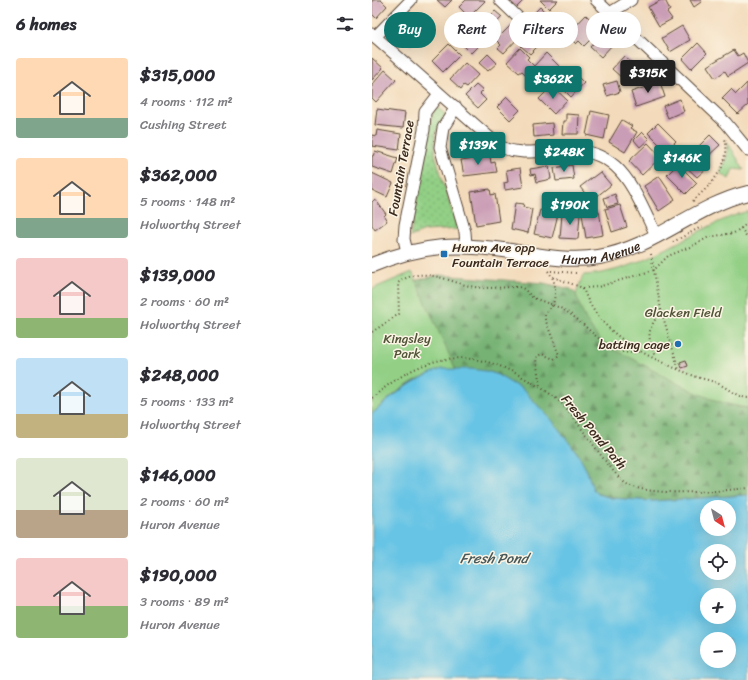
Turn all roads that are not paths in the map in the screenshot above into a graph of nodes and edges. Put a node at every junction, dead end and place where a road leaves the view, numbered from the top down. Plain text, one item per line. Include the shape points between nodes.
1 (411, 0) edge
2 (500, 0) edge
3 (596, 0) edge
4 (631, 0) edge
5 (512, 12) edge
6 (609, 12) edge
7 (612, 12) edge
8 (374, 36) edge
9 (641, 42) edge
10 (439, 94) junction
11 (456, 107) junction
12 (748, 150) edge
13 (748, 192) edge
14 (657, 237) junction
15 (466, 246) junction
16 (407, 252) junction
17 (372, 265) edge

1 - 8 street
2 - 5 street
3 - 6 street
4 - 7 street
8 - 10 street
9 - 12 street via 723,120
10 - 11 street
10 - 16 street, Fountain Terrace via 424,115 424,130 405,229
11 - 14 street via 495,144 510,151 526,153 576,149 608,160 628,180
11 - 15 street via 443,128 440,146 465,232
13 - 14 street, Huron Avenue via 715,204
14 - 15 street, Huron Avenue via 624,252 585,259 557,259
15 - 16 street, Huron Avenue via 444,246
16 - 17 street, Huron Avenue

